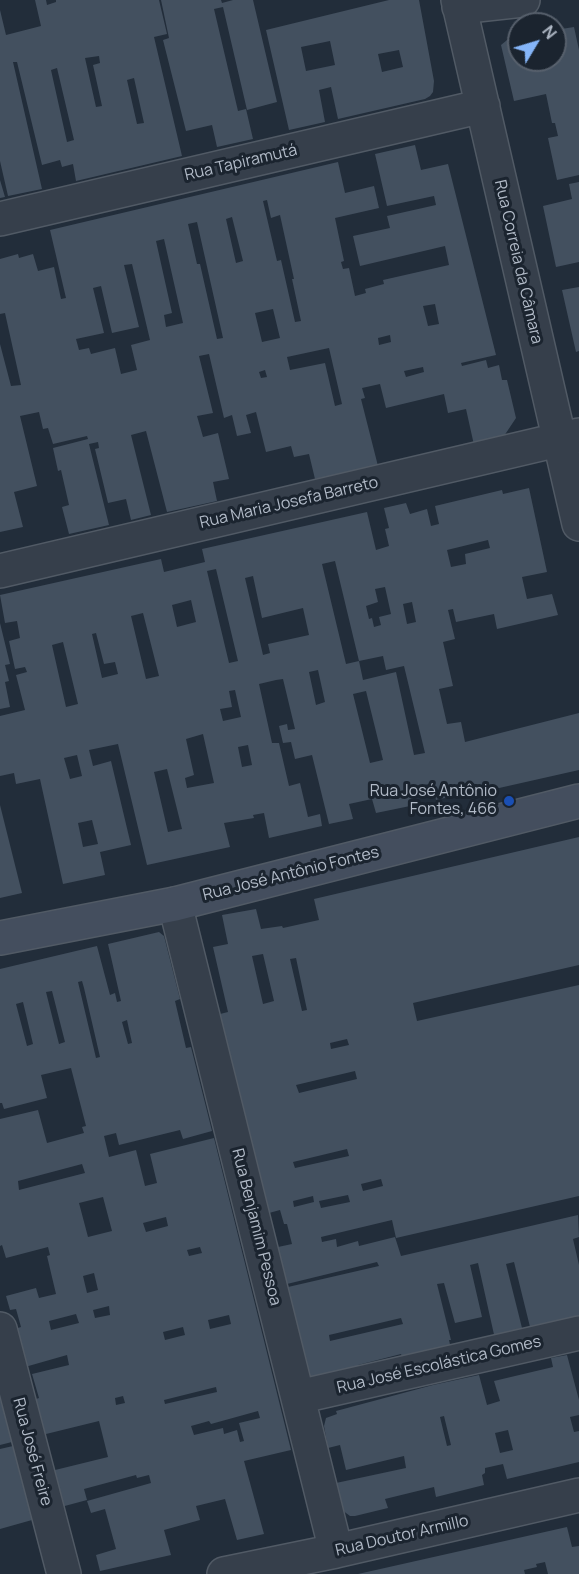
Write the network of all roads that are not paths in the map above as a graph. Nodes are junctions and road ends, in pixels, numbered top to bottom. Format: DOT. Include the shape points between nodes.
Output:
graph roads {
  1 [pos="523,0"];
  2 [pos="459,3"];
  3 [pos="483,106"];
  4 [pos="0,219"];
  5 [pos="569,437"];
  6 [pos="579,524"];
  7 [pos="0,571"];
  8 [pos="579,801"];
  9 [pos="175,904"];
  10 [pos="0,938"];
  11 [pos="0,1329"];
  12 [pos="579,1333"];
  13 [pos="298,1397"];
  14 [pos="579,1494"];
  15 [pos="336,1551"];
  16 [pos="64,1574"];
  17 [pos="224,1574"];
  1 -- 2 [label="street"];
  2 -- 3 [label="street, Rua Correia da Câmara"];
  3 -- 4 [label="street, Rua Tapiramutá"];
  3 -- 5 [label="street, Rua Correia da Câmara"];
  5 -- 6 [label="street, Rua Correia da Câmara"];
  5 -- 7 [label="street, Rua Maria Josefa Barreto"];
  8 -- 9 [label="street, Rua José Antônio Fontes"];
  9 -- 10 [label="street, Rua José Antônio Fontes"];
  9 -- 13 [label="street, Rua Benjamim Pessoa"];
  11 -- 16 [label="street, Rua José Freire"];
  12 -- 13 [label="street, Rua José Escolástica Gomes"];
  13 -- 15 [label="street, Rua Benjamim Pessoa"];
  14 -- 15 [label="street, Rua Doutor Armillo"];
  15 -- 17 [label="street, Rua Doutor Armillo"];
}
